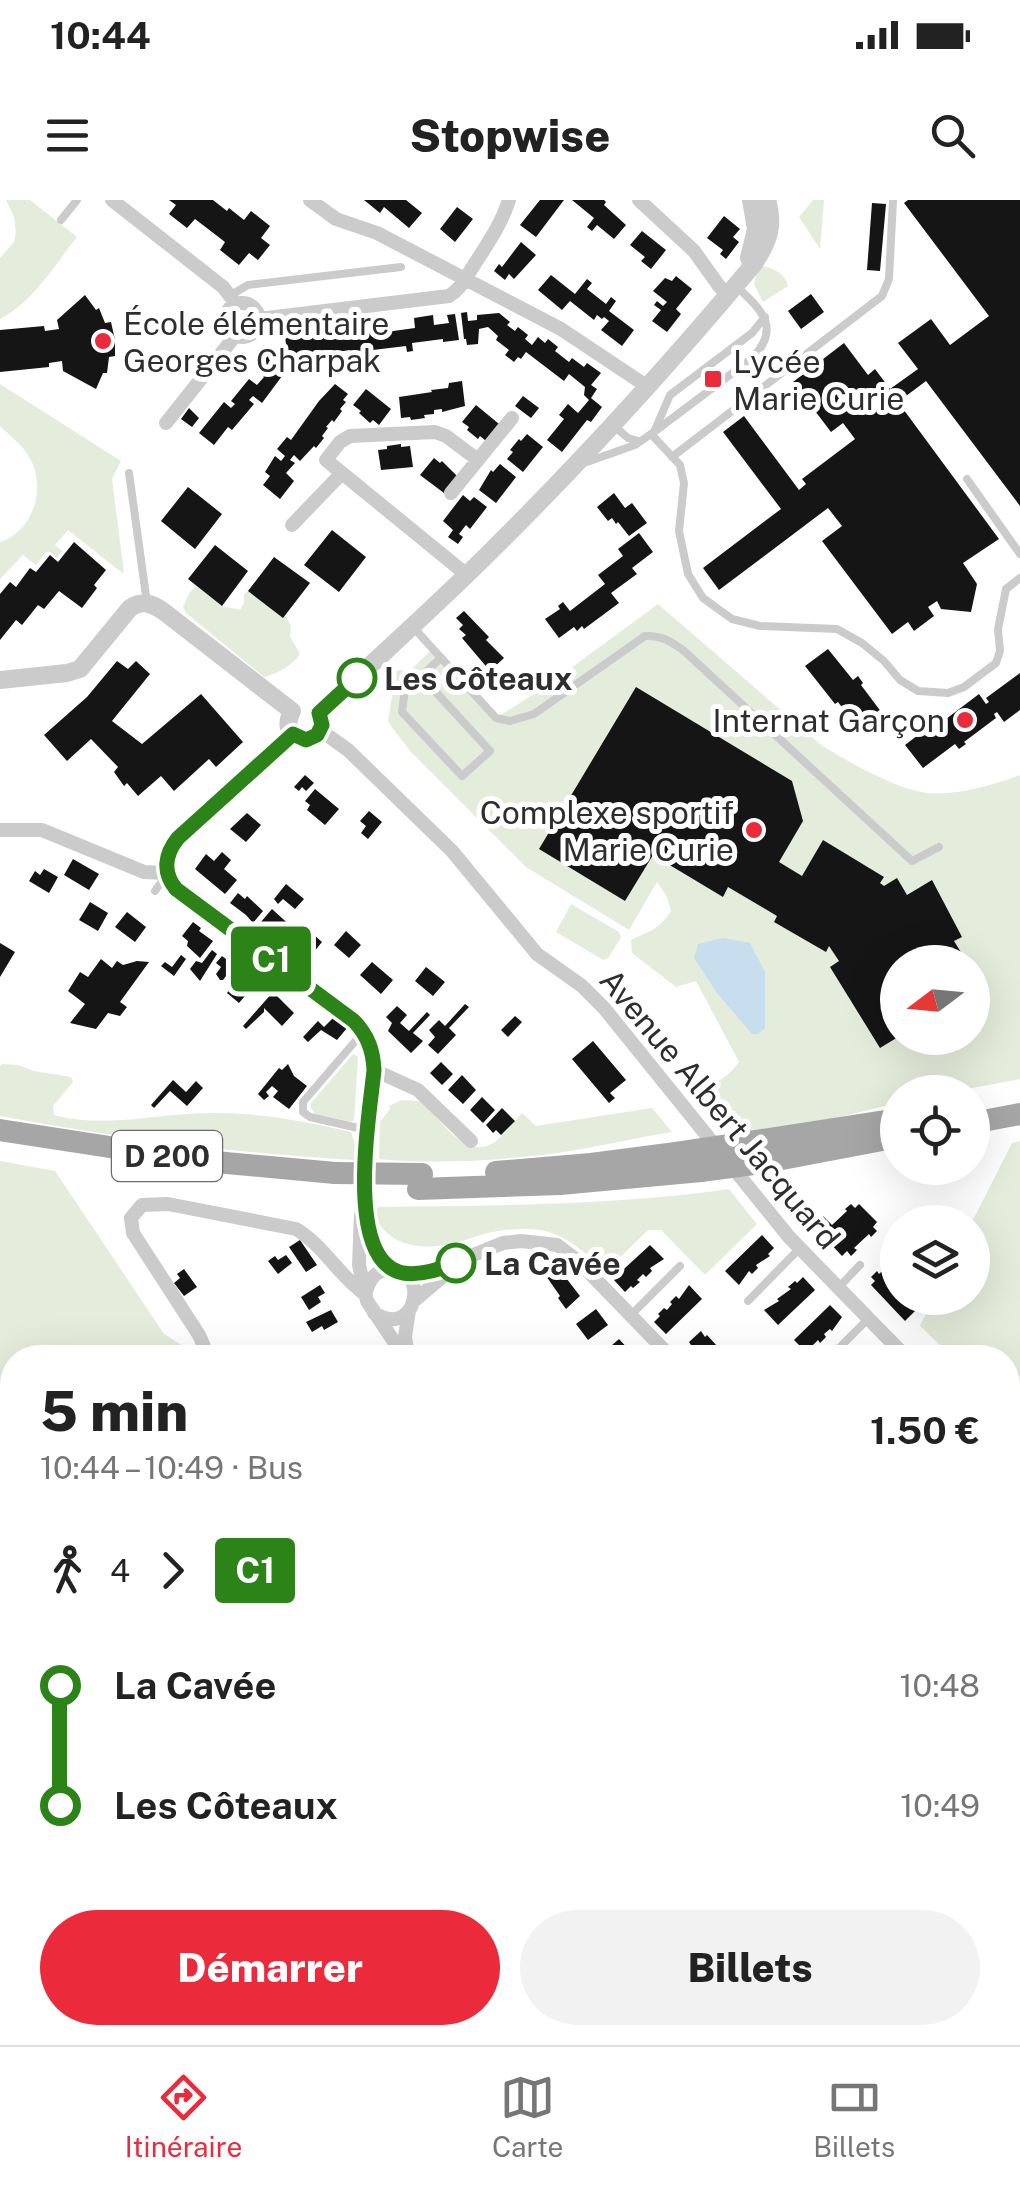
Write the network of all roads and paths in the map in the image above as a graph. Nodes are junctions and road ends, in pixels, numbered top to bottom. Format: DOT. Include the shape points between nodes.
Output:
graph roads {
  1 [pos="77,200"];
  2 [pos="112,200"];
  3 [pos="310,200"];
  4 [pos="509,200"];
  5 [pos="639,200"];
  6 [pos="751,200"];
  7 [pos="767,200"];
  8 [pos="893,200"];
  9 [pos="61,220"];
  10 [pos="400,267"];
  11 [pos="466,280"];
  12 [pos="731,289"];
  13 [pos="233,300"];
  14 [pos="765,318"];
  15 [pos="259,319"];
  16 [pos="235,336"];
  17 [pos="648,387"];
  18 [pos="512,418"];
  19 [pos="166,424"];
  20 [pos="613,425"];
  21 [pos="653,433"];
  22 [pos="642,440"];
  23 [pos="672,457"];
  24 [pos="478,460"];
  25 [pos="574,467"];
  26 [pos="129,473"];
  27 [pos="342,473"];
  28 [pos="967,479"];
  29 [pos="451,494"];
  30 [pos="292,524"];
  31 [pos="1020,554"];
  32 [pos="467,575"];
  33 [pos="1020,578"];
  34 [pos="146,603"];
  35 [pos="412,626"];
  36 [pos="441,658"];
  37 [pos="421,676"];
  38 [pos="0,680"];
  39 [pos="292,711"];
  40 [pos="320,721"];
  41 [pos="293,734"];
  42 [pos="0,830"];
  43 [pos="939,847"];
  44 [pos="168,873"];
  45 [pos="155,891"];
  46 [pos="364,1031"];
  47 [pos="374,1070"];
  48 [pos="1020,1099"];
  49 [pos="990,1104"];
  50 [pos="1020,1114"];
  51 [pos="990,1120"];
  52 [pos="880,1123"];
  53 [pos="0,1130"];
  54 [pos="368,1130"];
  55 [pos="471,1141"];
  56 [pos="880,1141"];
  57 [pos="0,1144"];
  58 [pos="334,1180"];
  59 [pos="420,1182"];
  60 [pos="364,1200"];
  61 [pos="799,1249"];
  62 [pos="461,1261"];
  63 [pos="860,1265"];
  64 [pos="680,1266"];
  65 [pos="398,1271"];
  66 [pos="838,1288"];
  67 [pos="366,1293"];
  68 [pos="748,1301"];
  69 [pos="412,1305"];
  70 [pos="374,1312"];
  71 [pos="630,1315"];
  72 [pos="868,1319"];
  73 [pos="203,1345"];
  74 [pos="397,1345"];
  75 [pos="405,1345"];
  76 [pos="659,1345"];
  77 [pos="842,1345"];
  78 [pos="895,1345"];
  1 -- 9 [label="lane"];
  2 -- 13 [label="street"];
  3 -- 11 [label="street" via="336,219"];
  4 -- 11 [label="street"];
  5 -- 12 [label="street" via="694,251 719,286"];
  6 -- 12 [label="street" via="754,244"];
  7 -- 12 [label="street" via="769,235"];
  8 -- 23 [label="lane" via="889,279 882,296"];
  10 -- 13 [label="lane" via="248,285"];
  11 -- 15 [label="street" via="442,299"];
  11 -- 17 [label="street" via="561,328"];
  12 -- 14 [label="lane"];
  12 -- 17 [label="street"];
  13 -- 15 [label="street" via="256,310"];
  13 -- 16 [label="street" via="225,320"];
  14 -- 21 [label="lane" via="670,396"];
  14 -- 21 [label="lane" via="766,338 756,354"];
  15 -- 16 [label="street" via="252,334"];
  16 -- 19 [label="street"];
  17 -- 20 [label="street"];
  18 -- 24 [label="street"];
  20 -- 22 [label="lane"];
  20 -- 25 [label="street"];
  21 -- 22 [label="lane"];
  21 -- 23 [label="lane"];
  22 -- 25 [label="lane"];
  23 -- 33 [label="lane" via="684,483 679,531 688,574 703,598 732,619 760,626 837,630 918,691 948,693 996,663 1006,590"];
  24 -- 27 [label="street" via="441,433 354,436 326,460"];
  24 -- 29 [label="street"];
  25 -- 32 [label="street"];
  26 -- 34 [label="lane"];
  27 -- 30 [label="street"];
  27 -- 32 [label="street"];
  28 -- 31 [label="lane"];
  32 -- 35 [label="street"];
  34 -- 38 [label="street" via="130,608 80,669"];
  34 -- 39 [label="street"];
  35 -- 36 [label="lane"];
  35 -- 40 [label="street"];
  36 -- 37 [label="lane"];
  36 -- 43 [label="lane" via="496,718 510,722 534,714 645,636 656,635 683,650 912,861"];
  37 -- 37 [label="lane" via="405,690 402,712 462,776 490,751"];
  39 -- 40 [label="street" via="312,707"];
  39 -- 41 [label="street"];
  40 -- 41 [label="street" via="314,737"];
  40 -- 61 [label="street, Avenue Albert Jacquard" via="452,851 537,954 604,1008"];
  41 -- 44 [label="street" via="178,838 167,856"];
  42 -- 44 [label="street" via="42,830 144,872"];
  44 -- 45 [label="lane"];
  44 -- 46 [label="street" via="176,889"];
  46 -- 47 [label="street"];
  46 -- 54 [label="lane" via="303,1102 303,1112"];
  47 -- 54 [label="street"];
  47 -- 55 [label="street" via="418,1090"];
  48 -- 49 [label="main road"];
  50 -- 51 [label="main road"];
  52 -- 59 [label="main road, D 200, bridge"];
  53 -- 58 [label="main road, D 200"];
  54 -- 60 [label="street"];
  56 -- 59 [label="main road, D 200, bridge" via="701,1172 575,1184"];
  57 -- 58 [label="main road, D 200" via="177,1172"];
  58 -- 59 [label="main road, D 200, bridge"];
  60 -- 65 [label="street" via="371,1241"];
  60 -- 67 [label="street" via="359,1250"];
  61 -- 66 [label="street, Avenue Albert Jacquard"];
  61 -- 68 [label="lane"];
  62 -- 65 [label="street" via="430,1271"];
  62 -- 69 [label="street"];
  62 -- 71 [label="street" via="503,1243 557,1245"];
  63 -- 66 [label="lane"];
  64 -- 71 [label="lane"];
  65 -- 67 [label="street" via="376,1274"];
  65 -- 69 [label="street" via="414,1288"];
  66 -- 72 [label="street, Avenue Albert Jacquard"];
  67 -- 70 [label="street"];
  67 -- 73 [label="street" via="296,1229 142,1205 131,1218 133,1233"];
  69 -- 70 [label="street" via="399,1318"];
  69 -- 75 [label="street"];
  70 -- 74 [label="street"];
  71 -- 76 [label="street"];
  72 -- 77 [label="lane"];
  72 -- 78 [label="street, Avenue Albert Jacquard"];
}
